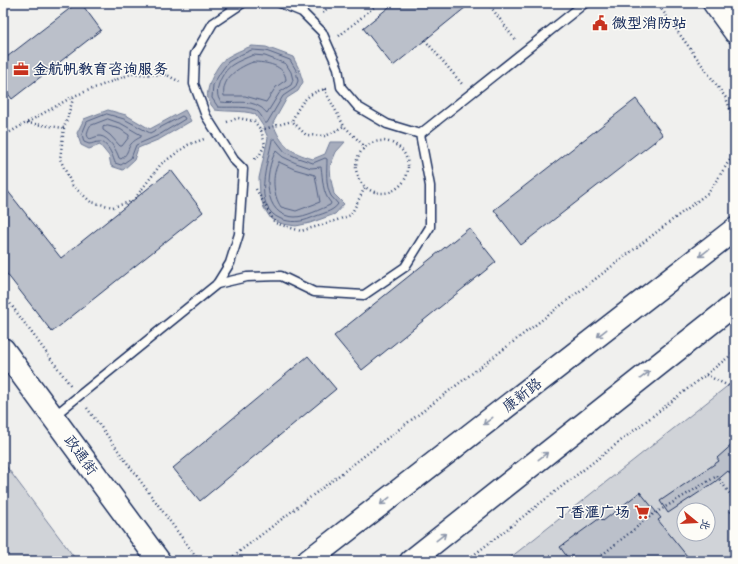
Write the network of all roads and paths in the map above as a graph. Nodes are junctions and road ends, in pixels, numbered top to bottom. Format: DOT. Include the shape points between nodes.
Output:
graph roads {
  1 [pos="243,3"];
  2 [pos="280,3"];
  3 [pos="379,3"];
  4 [pos="488,3"];
  5 [pos="585,3"];
  6 [pos="658,3"];
  7 [pos="714,3"];
  8 [pos="735,32"];
  9 [pos="425,40"];
  10 [pos="328,45"];
  11 [pos="524,51"];
  12 [pos="341,86"];
  13 [pos="324,89"];
  14 [pos="198,93"];
  15 [pos="470,94"];
  16 [pos="74,96"];
  17 [pos="26,122"];
  18 [pos="292,122"];
  19 [pos="735,123"];
  20 [pos="344,126"];
  21 [pos="64,128"];
  22 [pos="262,130"];
  23 [pos="216,131"];
  24 [pos="420,134"];
  25 [pos="3,136"];
  26 [pos="365,146"];
  27 [pos="735,152"];
  28 [pos="243,169"];
  29 [pos="365,187"];
  30 [pos="735,229"];
  31 [pos="217,284"];
  32 [pos="3,294"];
  33 [pos="735,304"];
  34 [pos="3,349"];
  35 [pos="735,352"];
  36 [pos="706,374"];
  37 [pos="735,389"];
  38 [pos="73,390"];
  39 [pos="82,402"];
  40 [pos="53,417"];
  41 [pos="735,502"];
  42 [pos="735,509"];
  43 [pos="730,512"];
  44 [pos="159,561"];
  45 [pos="198,561"];
  46 [pos="227,561"];
  47 [pos="308,561"];
  48 [pos="411,561"];
  49 [pos="466,561"];
  50 [pos="607,561"];
  1 -- 14 [label="lane" via="213,23 195,54 194,84"];
  2 -- 10 [label="lane" via="302,12 322,32"];
  3 -- 10 [label="path"];
  4 -- 11 [label="path"];
  5 -- 11 [label="lane"];
  6 -- 19 [label="path" via="726,98"];
  7 -- 8 [label="main road"];
  9 -- 15 [label="path"];
  10 -- 12 [label="lane" via="338,68"];
  11 -- 15 [label="lane"];
  12 -- 13 [label="path"];
  12 -- 24 [label="lane" via="358,107 387,124"];
  13 -- 18 [label="path" via="308,96 298,108"];
  13 -- 20 [label="path"];
  14 -- 16 [label="path" via="167,75 131,74"];
  14 -- 23 [label="lane" via="206,116"];
  15 -- 24 [label="lane"];
  16 -- 17 [label="path"];
  16 -- 21 [label="path"];
  17 -- 21 [label="path"];
  17 -- 25 [label="path"];
  18 -- 20 [label="path" via="306,135 326,136"];
  18 -- 22 [label="path"];
  20 -- 26 [label="path"];
  21 -- 23 [label="path" via="60,159 72,185 91,202 113,207 133,201 161,164 188,145"];
  22 -- 23 [label="path" via="254,121 238,118"];
  22 -- 28 [label="path" via="265,145 259,156"];
  23 -- 28 [label="lane" via="234,160"];
  24 -- 31 [label="lane" via="430,186 430,227 406,267 364,295 314,292 282,276 247,277"];
  26 -- 29 [label="path" via="356,162 356,171"];
  26 -- 29 [label="path" via="382,140 391,142 399,146 408,160 406,177 396,189 376,192"];
  27 -- 46 [label="path" via="709,192"];
  28 -- 29 [label="path" via="275,223 301,230 351,215"];
  28 -- 31 [label="lane" via="239,234 230,263"];
  30 -- 47 [label="main road, 康新路, one-way"];
  31 -- 40 [label="lane"];
  32 -- 38 [label="path"];
  48 -- 33 [label="main road, one-way"];
  34 -- 40 [label="main road, 政通街"];
  35 -- 36 [label="path"];
  36 -- 37 [label="path"];
  36 -- 49 [label="path"];
  39 -- 45 [label="path"];
  40 -- 44 [label="main road, 政通街"];
  41 -- 50 [label="path" via="717,476 646,520 602,554"];
  42 -- 43 [label="path"];
}
